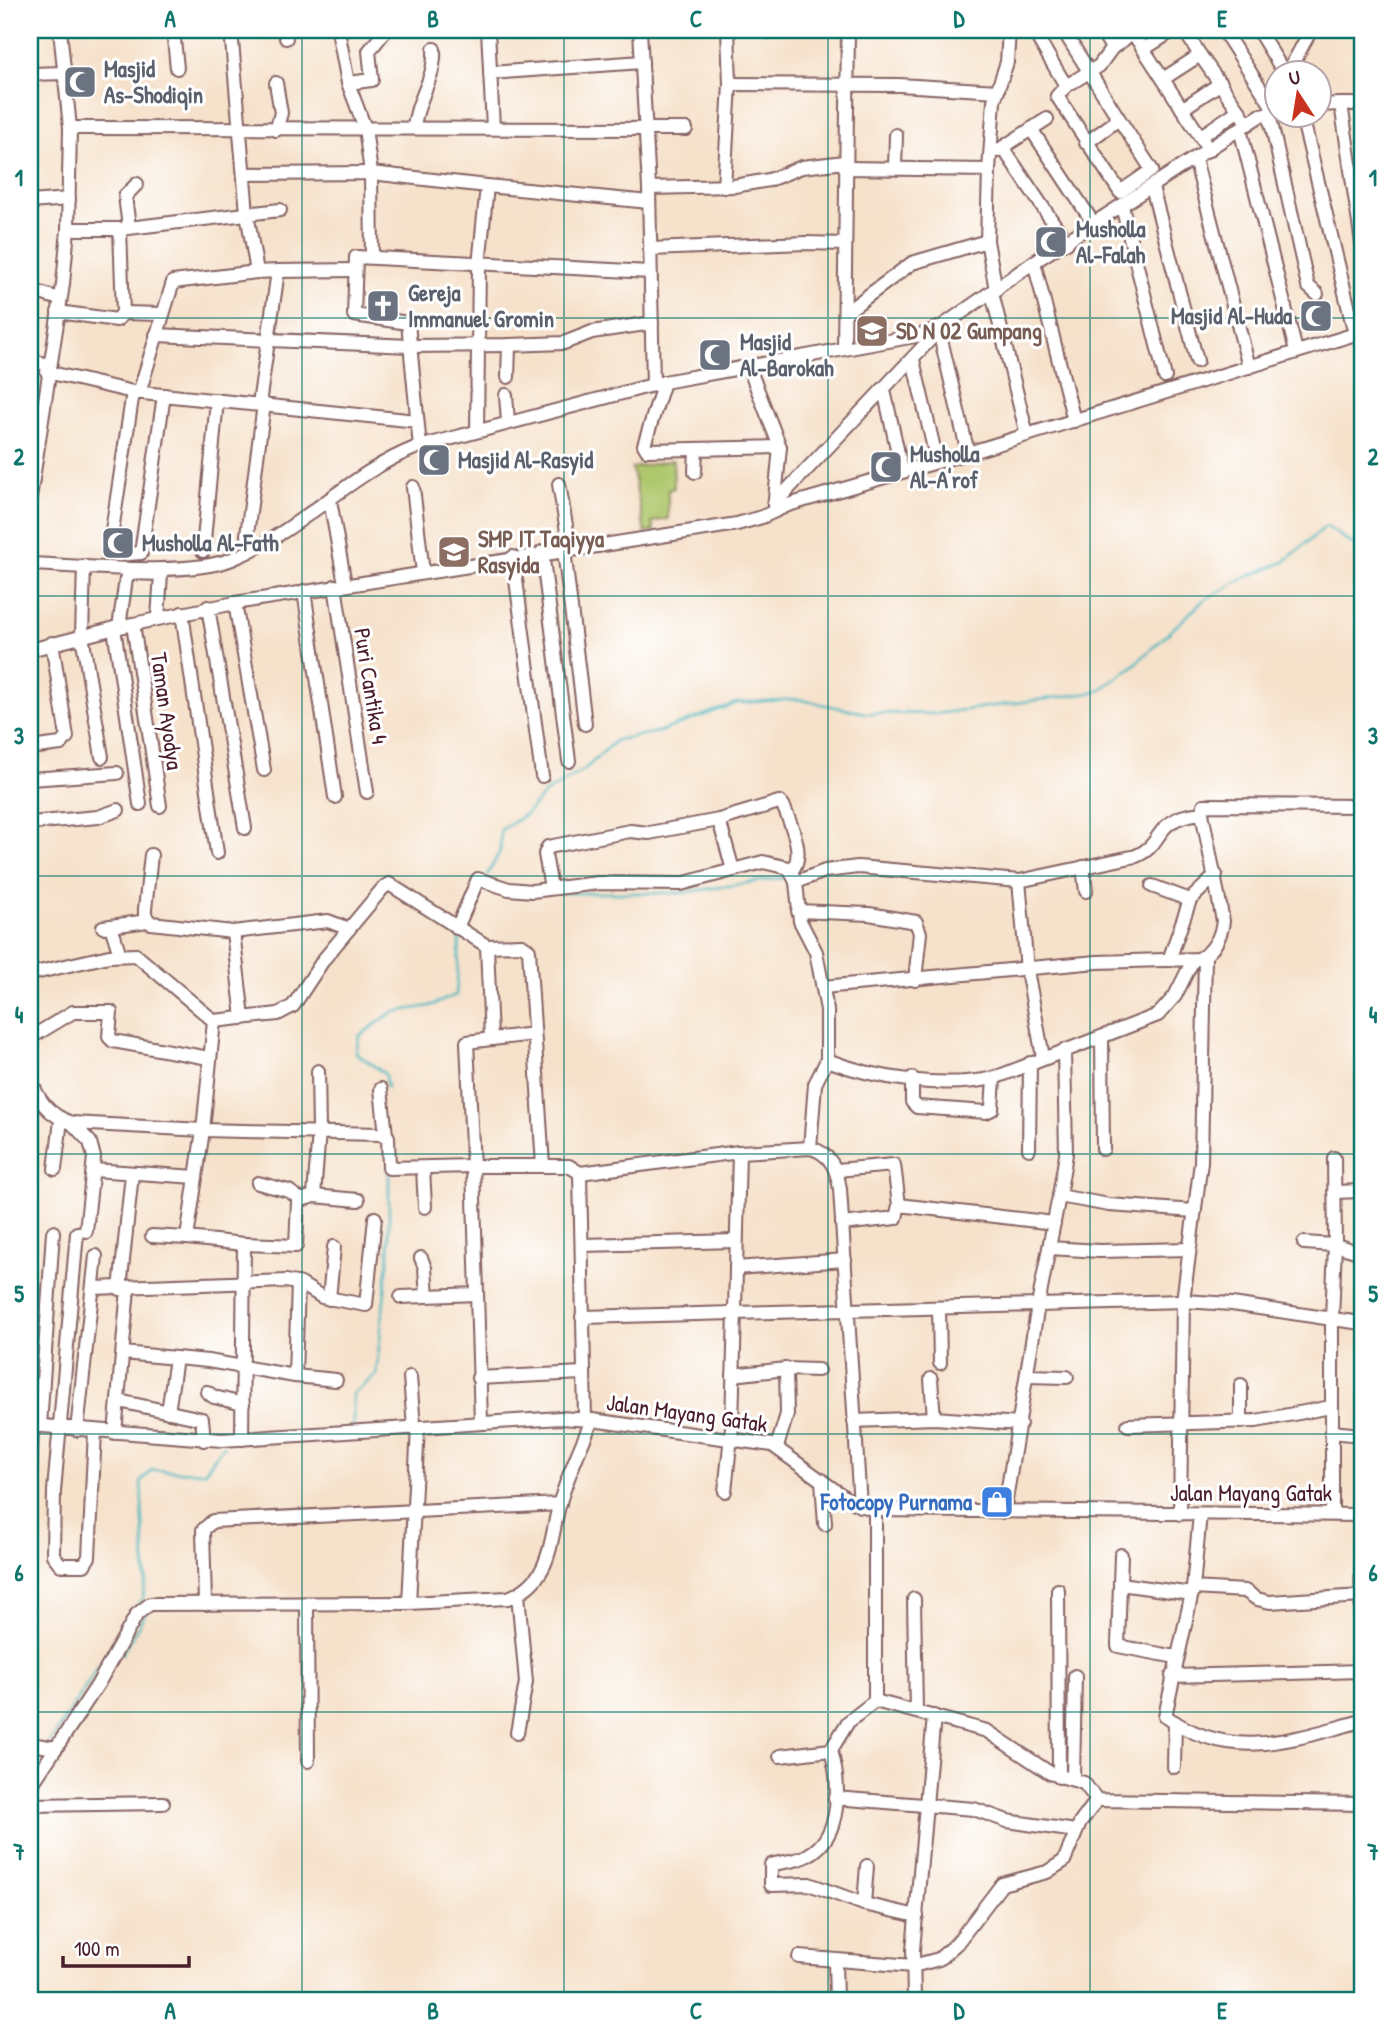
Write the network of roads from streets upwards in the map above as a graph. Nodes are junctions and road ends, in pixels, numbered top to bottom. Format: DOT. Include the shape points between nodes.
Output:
graph roads {
  1 [pos="60,30"];
  2 [pos="173,30"];
  3 [pos="231,30"];
  4 [pos="338,30"];
  5 [pos="386,30"];
  6 [pos="488,30"];
  7 [pos="640,30"];
  8 [pos="728,30"];
  9 [pos="848,30"];
  10 [pos="1009,30"];
  11 [pos="1033,30"];
  12 [pos="1063,30"];
  13 [pos="1101,30"];
  14 [pos="1174,30"];
  15 [pos="1184,30"];
  16 [pos="1223,30"];
  17 [pos="1258,30"];
  18 [pos="1311,30"];
  19 [pos="1135,31"];
  20 [pos="1111,48"];
  21 [pos="434,49"];
  22 [pos="1144,49"];
  23 [pos="1200,55"];
  24 [pos="1277,60"];
  25 [pos="1294,60"];
  26 [pos="642,62"];
  27 [pos="177,68"];
  28 [pos="1089,72"];
  29 [pos="65,73"];
  30 [pos="490,73"];
  31 [pos="30,74"];
  32 [pos="1163,79"];
  33 [pos="276,83"];
  34 [pos="348,83"];
  35 [pos="1221,83"];
  36 [pos="730,84"];
  37 [pos="846,85"];
  38 [pos="1066,86"];
  39 [pos="998,91"];
  40 [pos="1262,93"];
  41 [pos="1332,104"];
  42 [pos="1341,104"];
  43 [pos="1362,104"];
  44 [pos="1182,109"];
  45 [pos="1240,110"];
  46 [pos="1262,114"];
  47 [pos="1047,119"];
  48 [pos="1119,119"];
  49 [pos="1244,127"];
  50 [pos="70,128"];
  51 [pos="365,128"];
  52 [pos="414,128"];
  53 [pos="493,128"];
  54 [pos="686,129"];
  55 [pos="1031,129"];
  56 [pos="242,130"];
  57 [pos="276,130"];
  58 [pos="646,130"];
  59 [pos="1276,130"];
  60 [pos="1306,130"];
  61 [pos="896,135"];
  62 [pos="1201,136"];
  63 [pos="1086,143"];
  64 [pos="1003,148"];
  65 [pos="1209,150"];
  66 [pos="991,155"];
  67 [pos="1195,159"];
  68 [pos="845,165"];
  69 [pos="895,167"];
  70 [pos="989,170"];
  71 [pos="371,173"];
  72 [pos="245,174"];
  73 [pos="137,184"];
  74 [pos="487,186"];
  75 [pos="1145,186"];
  76 [pos="724,187"];
  77 [pos="649,188"];
  78 [pos="69,199"];
  79 [pos="30,202"];
  80 [pos="649,202"];
  81 [pos="1122,206"];
  82 [pos="280,210"];
  83 [pos="247,213"];
  84 [pos="1094,223"];
  85 [pos="124,228"];
  86 [pos="68,229"];
  87 [pos="987,242"];
  88 [pos="1068,243"];
  89 [pos="1362,243"];
  90 [pos="845,244"];
  91 [pos="650,249"];
  92 [pos="372,257"];
  93 [pos="1034,262"];
  94 [pos="479,265"];
  95 [pos="355,270"];
  96 [pos="278,271"];
  97 [pos="257,272"];
  98 [pos="650,272"];
  99 [pos="30,290"];
  100 [pos="994,292"];
  101 [pos="1317,294"];
  102 [pos="60,299"];
  103 [pos="58,313"];
  104 [pos="123,313"];
  105 [pos="845,313"];
  106 [pos="162,314"];
  107 [pos="652,323"];
  108 [pos="940,329"];
  109 [pos="1359,333"];
  110 [pos="156,335"];
  111 [pos="269,338"];
  112 [pos="478,345"];
  113 [pos="509,345"];
  114 [pos="411,346"];
  115 [pos="844,349"];
  116 [pos="1296,351"];
  117 [pos="30,360"];
  118 [pos="913,360"];
  119 [pos="1197,361"];
  120 [pos="1250,367"];
  121 [pos="749,368"];
  122 [pos="48,369"];
  123 [pos="508,377"];
  124 [pos="1165,377"];
  125 [pos="658,384"];
  126 [pos="884,390"];
  127 [pos="136,392"];
  128 [pos="164,395"];
  129 [pos="506,395"];
  130 [pos="217,400"];
  131 [pos="262,404"];
  132 [pos="416,421"];
  133 [pos="1074,421"];
  134 [pos="508,422"];
  135 [pos="478,427"];
  136 [pos="1027,435"];
  137 [pos="419,444"];
  138 [pos="780,447"];
  139 [pos="696,450"];
  140 [pos="968,453"];
  141 [pos="937,461"];
  142 [pos="902,471"];
  143 [pos="695,472"];
  144 [pos="559,484"];
  145 [pos="413,487"];
  146 [pos="30,498"];
  147 [pos="330,500"];
  148 [pos="774,508"];
  149 [pos="247,535"];
  150 [pos="567,549"];
  151 [pos="203,551"];
  152 [pos="542,552"];
  153 [pos="513,557"];
  154 [pos="30,564"];
  155 [pos="83,566"];
  156 [pos="423,573"];
  157 [pos="340,585"];
  158 [pos="304,591"];
  159 [pos="235,603"];
  160 [pos="208,607"];
  161 [pos="182,613"];
  162 [pos="158,618"];
  163 [pos="133,624"];
  164 [pos="116,627"];
  165 [pos="82,635"];
  166 [pos="52,643"];
  167 [pos="30,650"];
  168 [pos="585,724"];
  169 [pos="30,748"];
  170 [pos="102,757"];
  171 [pos="569,761"];
  172 [pos="264,770"];
  173 [pos="117,773"];
  174 [pos="542,776"];
  175 [pos="30,779"];
  176 [pos="367,792"];
  177 [pos="335,797"];
  178 [pos="140,804"];
  179 [pos="160,806"];
  180 [pos="1362,806"];
  181 [pos="118,810"];
  182 [pos="1202,811"];
  183 [pos="719,820"];
  184 [pos="30,823"];
  185 [pos="245,828"];
  186 [pos="217,853"];
  187 [pos="152,855"];
  188 [pos="1083,867"];
  189 [pos="733,870"];
  190 [pos="1216,875"];
  191 [pos="794,876"];
  192 [pos="1019,881"];
  193 [pos="1152,886"];
  194 [pos="551,888"];
  195 [pos="1086,891"];
  196 [pos="1190,900"];
  197 [pos="798,911"];
  198 [pos="148,921"];
  199 [pos="457,928"];
  200 [pos="349,929"];
  201 [pos="233,932"];
  202 [pos="487,946"];
  203 [pos="120,955"];
  204 [pos="1199,958"];
  205 [pos="1169,960"];
  206 [pos="1027,970"];
  207 [pos="30,974"];
  208 [pos="915,980"];
  209 [pos="823,987"];
  210 [pos="243,1018"];
  211 [pos="215,1021"];
  212 [pos="534,1034"];
  213 [pos="30,1038"];
  214 [pos="491,1038"];
  215 [pos="1102,1038"];
  216 [pos="1063,1050"];
  217 [pos="210,1051"];
  218 [pos="1043,1057"];
  219 [pos="827,1060"];
  220 [pos="1030,1063"];
  221 [pos="318,1072"];
  222 [pos="30,1076"];
  223 [pos="912,1078"];
  224 [pos="994,1078"];
  225 [pos="381,1089"];
  226 [pos="34,1091"];
  227 [pos="66,1121"];
  228 [pos="30,1123"];
  229 [pos="202,1130"];
  230 [pos="319,1131"];
  231 [pos="386,1135"];
  232 [pos="810,1148"];
  233 [pos="1029,1149"];
  234 [pos="1103,1149"];
  235 [pos="739,1152"];
  236 [pos="1334,1158"];
  237 [pos="473,1166"];
  238 [pos="542,1166"];
  239 [pos="423,1168"];
  240 [pos="55,1169"];
  241 [pos="93,1170"];
  242 [pos="836,1170"];
  243 [pos="580,1173"];
  244 [pos="132,1174"];
  245 [pos="196,1177"];
  246 [pos="258,1183"];
  247 [pos="1362,1191"];
  248 [pos="1334,1192"];
  249 [pos="314,1196"];
  250 [pos="1059,1196"];
  251 [pos="300,1199"];
  252 [pos="358,1200"];
  253 [pos="899,1205"];
  254 [pos="425,1207"];
  255 [pos="1195,1210"];
  256 [pos="375,1218"];
  257 [pos="1054,1223"];
  258 [pos="842,1224"];
  259 [pos="53,1232"];
  260 [pos="152,1236"];
  261 [pos="187,1238"];
  262 [pos="736,1241"];
  263 [pos="1304,1243"];
  264 [pos="244,1244"];
  265 [pos="583,1245"];
  266 [pos="1335,1245"];
  267 [pos="334,1247"];
  268 [pos="1049,1248"];
  269 [pos="1189,1249"];
  270 [pos="1362,1252"];
  271 [pos="96,1256"];
  272 [pos="421,1258"];
  273 [pos="845,1260"];
  274 [pos="736,1268"];
  275 [pos="243,1283"];
  276 [pos="298,1283"];
  277 [pos="93,1288"];
  278 [pos="124,1289"];
  279 [pos="477,1294"];
  280 [pos="427,1296"];
  281 [pos="401,1297"];
  282 [pos="329,1299"];
  283 [pos="1183,1301"];
  284 [pos="1038,1305"];
  285 [pos="939,1308"];
  286 [pos="848,1310"];
  287 [pos="734,1314"];
  288 [pos="582,1317"];
  289 [pos="1332,1319"];
  290 [pos="1362,1324"];
  291 [pos="123,1353"];
  292 [pos="176,1358"];
  293 [pos="940,1363"];
  294 [pos="243,1369"];
  295 [pos="786,1369"];
  296 [pos="818,1370"];
  297 [pos="583,1373"];
  298 [pos="733,1375"];
  299 [pos="295,1376"];
  300 [pos="1027,1376"];
  301 [pos="410,1377"];
  302 [pos="1067,1377"];
  303 [pos="478,1378"];
  304 [pos="931,1379"];
  305 [pos="336,1380"];
  306 [pos="1241,1385"];
  307 [pos="207,1392"];
  308 [pos="119,1401"];
  309 [pos="243,1404"];
  310 [pos="1331,1407"];
  311 [pos="168,1412"];
  312 [pos="934,1418"];
  313 [pos="589,1420"];
  314 [pos="854,1421"];
  315 [pos="481,1422"];
  316 [pos="1241,1422"];
  317 [pos="1020,1424"];
  318 [pos="1128,1424"];
  319 [pos="1181,1424"];
  320 [pos="34,1425"];
  321 [pos="416,1427"];
  322 [pos="61,1428"];
  323 [pos="77,1430"];
  324 [pos="95,1431"];
  325 [pos="1331,1432"];
  326 [pos="115,1433"];
  327 [pos="1362,1435"];
  328 [pos="730,1438"];
  329 [pos="204,1440"];
  330 [pos="242,1440"];
  331 [pos="777,1447"];
  332 [pos="822,1480"];
  333 [pos="30,1485"];
  334 [pos="725,1491"];
  335 [pos="560,1504"];
  336 [pos="860,1506"];
  337 [pos="413,1510"];
  338 [pos="875,1510"];
  339 [pos="1004,1512"];
  340 [pos="1180,1514"];
  341 [pos="1200,1514"];
  342 [pos="1332,1514"];
  343 [pos="1362,1515"];
  344 [pos="824,1524"];
  345 [pos="1121,1555"];
  346 [pos="1120,1584"];
  347 [pos="1058,1590"];
  348 [pos="1192,1591"];
  349 [pos="518,1594"];
  350 [pos="1362,1596"];
  351 [pos="914,1599"];
  352 [pos="409,1603"];
  353 [pos="205,1604"];
  354 [pos="307,1604"];
  355 [pos="1362,1642"];
  356 [pos="1177,1657"];
  357 [pos="1362,1671"];
  358 [pos="1075,1676"];
  359 [pos="1172,1676"];
  360 [pos="875,1701"];
  361 [pos="916,1710"];
  362 [pos="934,1716"];
  363 [pos="1362,1721"];
  364 [pos="1175,1723"];
  365 [pos="517,1733"];
  366 [pos="1056,1739"];
  367 [pos="1074,1740"];
  368 [pos="30,1744"];
  369 [pos="51,1747"];
  370 [pos="833,1755"];
  371 [pos="780,1756"];
  372 [pos="308,1761"];
  373 [pos="1174,1767"];
  374 [pos="1059,1777"];
  375 [pos="1073,1779"];
  376 [pos="30,1787"];
  377 [pos="835,1798"];
  378 [pos="1097,1800"];
  379 [pos="163,1803"];
  380 [pos="1362,1804"];
  381 [pos="30,1805"];
  382 [pos="927,1807"];
  383 [pos="1076,1831"];
  384 [pos="867,1866"];
  385 [pos="863,1904"];
  386 [pos="917,1916"];
  387 [pos="799,1957"];
  388 [pos="835,1961"];
  389 [pos="913,1966"];
  390 [pos="836,2000"];
  391 [pos="914,2000"];
  1 -- 29 [label="street"];
  2 -- 27 [label="street"];
  3 -- 56 [label="street"];
  4 -- 34 [label="street"];
  5 -- 34 [label="street" via="368,55 372,80"];
  6 -- 30 [label="street"];
  7 -- 26 [label="street"];
  8 -- 36 [label="street"];
  9 -- 37 [label="street"];
  10 -- 39 [label="street" via="1007,62"];
  11 -- 38 [label="street"];
  12 -- 28 [label="street"];
  13 -- 20 [label="street"];
  14 -- 22 [label="street"];
  15 -- 23 [label="street"];
  16 -- 40 [label="street"];
  17 -- 24 [label="street"];
  18 -- 25 [label="street"];
  19 -- 20 [label="street"];
  19 -- 22 [label="street"];
  20 -- 28 [label="street"];
  21 -- 52 [label="street" via="432,73 416,106"];
  22 -- 32 [label="street"];
  23 -- 32 [label="street"];
  23 -- 35 [label="street"];
  26 -- 30 [label="street"];
  26 -- 58 [label="street"];
  28 -- 38 [label="street"];
  28 -- 48 [label="street"];
  29 -- 31 [label="street"];
  29 -- 50 [label="street"];
  30 -- 53 [label="street"];
  32 -- 44 [label="street"];
  33 -- 57 [label="street" via="281,113"];
  34 -- 51 [label="street"];
  35 -- 44 [label="street"];
  35 -- 45 [label="street"];
  36 -- 37 [label="street"];
  36 -- 76 [label="street"];
  37 -- 39 [label="street"];
  37 -- 68 [label="street"];
  38 -- 63 [label="street" via="1058,100"];
  39 -- 66 [label="street"];
  41 -- 42 [label="street"];
  42 -- 43 [label="street"];
  42 -- 89 [label="street"];
  44 -- 62 [label="street"];
  45 -- 49 [label="street"];
  45 -- 62 [label="street"];
  46 -- 49 [label="street"];
  47 -- 55 [label="street"];
  48 -- 63 [label="street"];
  48 -- 75 [label="street" via="1152,168"];
  49 -- 65 [label="street"];
  49 -- 116 [label="street"];
  50 -- 56 [label="street"];
  50 -- 78 [label="street"];
  51 -- 52 [label="street"];
  51 -- 57 [label="street"];
  51 -- 71 [label="street"];
  52 -- 53 [label="street"];
  53 -- 58 [label="street"];
  54 -- 58 [label="street"];
  55 -- 64 [label="street"];
  55 -- 84 [label="street"];
  56 -- 57 [label="street"];
  56 -- 72 [label="street"];
  58 -- 77 [label="street"];
  59 -- 101 [label="street" via="1308,286"];
  60 -- 109 [label="street"];
  61 -- 69 [label="street"];
  62 -- 65 [label="street"];
  63 -- 75 [label="street" via="1117,191"];
  64 -- 66 [label="street"];
  64 -- 88 [label="street"];
  65 -- 67 [label="street"];
  66 -- 70 [label="street"];
  67 -- 75 [label="street"];
  67 -- 120 [label="street"];
  68 -- 69 [label="street"];
  68 -- 76 [label="street" via="803,167 769,180"];
  68 -- 90 [label="street"];
  69 -- 70 [label="street"];
  70 -- 87 [label="street"];
  71 -- 72 [label="street"];
  71 -- 74 [label="street"];
  71 -- 92 [label="street"];
  72 -- 83 [label="street"];
  73 -- 85 [label="street" via="125,196"];
  74 -- 80 [label="street"];
  74 -- 94 [label="street"];
  75 -- 81 [label="street"];
  75 -- 119 [label="street"];
  76 -- 77 [label="street"];
  77 -- 80 [label="street"];
  78 -- 79 [label="street"];
  78 -- 86 [label="street"];
  80 -- 91 [label="street"];
  81 -- 84 [label="street"];
  81 -- 124 [label="street"];
  82 -- 83 [label="street"];
  83 -- 85 [label="street"];
  83 -- 97 [label="street"];
  84 -- 88 [label="street"];
  85 -- 86 [label="street"];
  85 -- 104 [label="street"];
  86 -- 102 [label="street"];
  87 -- 100 [label="street"];
  87 -- 105 [label="street" via="912,264"];
  88 -- 93 [label="street"];
  90 -- 91 [label="street"];
  90 -- 105 [label="street"];
  91 -- 98 [label="street"];
  92 -- 94 [label="street"];
  92 -- 95 [label="street" via="356,257"];
  93 -- 100 [label="street"];
  93 -- 133 [label="street"];
  94 -- 98 [label="street"];
  94 -- 112 [label="street"];
  95 -- 96 [label="street"];
  95 -- 114 [label="street" via="354,315 406,321"];
  96 -- 97 [label="street"];
  96 -- 111 [label="street"];
  97 -- 106 [label="street" via="176,281 169,286"];
  98 -- 107 [label="street"];
  99 -- 102 [label="street"];
  100 -- 108 [label="street"];
  100 -- 136 [label="street"];
  102 -- 103 [label="street"];
  103 -- 104 [label="street" via="117,320"];
  103 -- 122 [label="street"];
  104 -- 106 [label="street"];
  105 -- 115 [label="street"];
  106 -- 110 [label="street"];
  107 -- 113 [label="street" via="592,332 564,343"];
  107 -- 125 [label="street"];
  108 -- 115 [label="street"];
  108 -- 118 [label="street"];
  108 -- 140 [label="street"];
  109 -- 116 [label="street"];
  110 -- 111 [label="street"];
  110 -- 127 [label="street"];
  111 -- 114 [label="street"];
  111 -- 131 [label="street"];
  112 -- 113 [label="street"];
  112 -- 114 [label="street"];
  112 -- 135 [label="street"];
  113 -- 123 [label="street"];
  114 -- 132 [label="street"];
  115 -- 121 [label="street"];
  116 -- 120 [label="street"];
  117 -- 122 [label="street"];
  118 -- 126 [label="street"];
  118 -- 141 [label="street"];
  120 -- 133 [label="street"];
  121 -- 125 [label="street"];
  121 -- 138 [label="street"];
  122 -- 127 [label="street"];
  122 -- 146 [label="street"];
  125 -- 134 [label="street"];
  125 -- 139 [label="street" via="645,448"];
  126 -- 142 [label="street"];
  126 -- 148 [label="street"];
  127 -- 128 [label="street"];
  127 -- 128 [label="street" via="110,544 117,555 141,553"];
  128 -- 130 [label="street"];
  129 -- 134 [label="street"];
  130 -- 131 [label="street"];
  130 -- 151 [label="street"];
  131 -- 132 [label="street"];
  131 -- 149 [label="street"];
  132 -- 137 [label="street"];
  133 -- 136 [label="street"];
  134 -- 135 [label="street"];
  135 -- 137 [label="street"];
  136 -- 140 [label="street"];
  137 -- 147 [label="street"];
  138 -- 139 [label="street"];
  138 -- 148 [label="street"];
  139 -- 143 [label="street"];
  140 -- 141 [label="street"];
  141 -- 142 [label="street"];
  142 -- 148 [label="street"];
  144 -- 150 [label="street"];
  145 -- 156 [label="street"];
  147 -- 155 [label="street" via="222,563"];
  147 -- 157 [label="street, Puri Cantika 4"];
  148 -- 150 [label="street" via="718,528"];
  150 -- 152 [label="street"];
  150 -- 168 [label="street"];
  152 -- 153 [label="street"];
  152 -- 171 [label="street"];
  153 -- 156 [label="street"];
  153 -- 174 [label="street"];
  154 -- 155 [label="street"];
  155 -- 165 [label="street"];
  156 -- 157 [label="street"];
  157 -- 158 [label="street"];
  157 -- 176 [label="street, Puri Cantika 4"];
  158 -- 159 [label="street"];
  158 -- 177 [label="street"];
  159 -- 160 [label="street"];
  159 -- 172 [label="street"];
  160 -- 161 [label="street"];
  160 -- 185 [label="street"];
  161 -- 162 [label="street"];
  161 -- 186 [label="street"];
  162 -- 163 [label="street"];
  162 -- 164 [label="street" via="162,574 131,573"];
  163 -- 164 [label="street"];
  163 -- 179 [label="street, Taman Ayodya"];
  164 -- 165 [label="street"];
  164 -- 178 [label="street"];
  165 -- 166 [label="street"];
  165 -- 170 [label="street"];
  166 -- 167 [label="street"];
  166 -- 169 [label="street" via="67,737 61,744"];
  173 -- 175 [label="street"];
  180 -- 182 [label="street" via="1221,803 1206,804"];
  181 -- 184 [label="street" via="98,817"];
  182 -- 188 [label="street" via="1169,822 1142,853"];
  182 -- 190 [label="street"];
  183 -- 189 [label="street"];
  183 -- 191 [label="street" via="781,803 797,852"];
  183 -- 194 [label="street" via="548,847 544,849"];
  187 -- 198 [label="street" via="145,909"];
  188 -- 192 [label="street"];
  188 -- 195 [label="street"];
  189 -- 191 [label="street" via="769,862"];
  189 -- 194 [label="street" via="681,884 622,882"];
  190 -- 196 [label="street"];
  190 -- 204 [label="street" via="1222,928"];
  191 -- 192 [label="street" via="858,867"];
  191 -- 197 [label="street"];
  192 -- 206 [label="street"];
  193 -- 196 [label="street"];
  194 -- 199 [label="street" via="525,892 476,881"];
  196 -- 205 [label="street"];
  197 -- 208 [label="street" via="869,914 916,922 920,933"];
  197 -- 209 [label="street" via="816,952"];
  198 -- 201 [label="street" via="164,927"];
  198 -- 203 [label="street" via="107,927"];
  199 -- 200 [label="street" via="389,884"];
  199 -- 202 [label="street"];
  200 -- 201 [label="street" via="325,921"];
  200 -- 210 [label="street" via="293,1006 278,1014"];
  201 -- 210 [label="street"];
  202 -- 212 [label="street" via="522,945 529,950"];
  202 -- 214 [label="street"];
  203 -- 207 [label="street"];
  203 -- 211 [label="street" via="144,959"];
  204 -- 205 [label="street"];
  204 -- 215 [label="street" via="1166,1008"];
  204 -- 255 [label="street" via="1200,1166"];
  205 -- 206 [label="street"];
  206 -- 208 [label="street"];
  206 -- 218 [label="street"];
  208 -- 209 [label="street"];
  209 -- 219 [label="street"];
  210 -- 211 [label="street"];
  211 -- 217 [label="street"];
  212 -- 214 [label="street"];
  212 -- 238 [label="street"];
  213 -- 217 [label="street" via="73,1012 111,1012 109,1037 113,1041"];
  214 -- 237 [label="street" via="470,1040 466,1045"];
  215 -- 216 [label="street"];
  215 -- 234 [label="street"];
  216 -- 218 [label="street"];
  216 -- 250 [label="street" via="1066,1154"];
  217 -- 229 [label="street"];
  218 -- 220 [label="street"];
  219 -- 223 [label="street"];
  219 -- 232 [label="street" via="815,1084"];
  220 -- 224 [label="street"];
  220 -- 233 [label="street"];
  221 -- 230 [label="street"];
  222 -- 226 [label="street"];
  223 -- 224 [label="street"];
  223 -- 224 [label="street" via="916,1107 986,1112 992,1109"];
  225 -- 231 [label="street"];
  226 -- 227 [label="street" via="45,1107"];
  226 -- 228 [label="street"];
  227 -- 229 [label="street"];
  227 -- 240 [label="street"];
  227 -- 241 [label="street" via="90,1142"];
  229 -- 230 [label="street"];
  229 -- 245 [label="street"];
  230 -- 231 [label="street"];
  230 -- 249 [label="street"];
  231 -- 239 [label="street" via="389,1168"];
  232 -- 235 [label="street"];
  232 -- 242 [label="street" via="828,1157"];
  235 -- 243 [label="street"];
  235 -- 262 [label="street"];
  236 -- 248 [label="street"];
  237 -- 238 [label="street"];
  237 -- 239 [label="street"];
  237 -- 279 [label="street"];
  238 -- 243 [label="street" via="569,1166"];
  239 -- 254 [label="street"];
  241 -- 244 [label="street"];
  241 -- 322 [label="street"];
  242 -- 253 [label="street" via="894,1165"];
  242 -- 258 [label="street"];
  243 -- 265 [label="street"];
  244 -- 245 [label="street"];
  244 -- 278 [label="street"];
  245 -- 261 [label="street"];
  246 -- 251 [label="street" via="289,1191"];
  247 -- 248 [label="street"];
  248 -- 266 [label="street"];
  249 -- 251 [label="street"];
  249 -- 252 [label="street"];
  250 -- 255 [label="street" via="1109,1205"];
  250 -- 257 [label="street"];
  251 -- 264 [label="street" via="295,1248"];
  253 -- 257 [label="street"];
  253 -- 258 [label="street" via="896,1218"];
  255 -- 269 [label="street"];
  256 -- 282 [label="street" via="368,1304"];
  257 -- 268 [label="street"];
  258 -- 273 [label="street"];
  259 -- 320 [label="street"];
  260 -- 261 [label="street"];
  261 -- 264 [label="street"];
  262 -- 265 [label="street"];
  262 -- 274 [label="street"];
  263 -- 266 [label="street"];
  264 -- 275 [label="street"];
  265 -- 288 [label="street"];
  266 -- 270 [label="street"];
  266 -- 289 [label="street"];
  267 -- 282 [label="street"];
  268 -- 269 [label="street"];
  268 -- 284 [label="street"];
  269 -- 283 [label="street"];
  271 -- 277 [label="street"];
  272 -- 280 [label="street"];
  273 -- 274 [label="street"];
  273 -- 286 [label="street"];
  274 -- 287 [label="street"];
  275 -- 276 [label="street"];
  275 -- 278 [label="street"];
  275 -- 294 [label="street"];
  276 -- 282 [label="street"];
  276 -- 299 [label="street"];
  277 -- 278 [label="street"];
  277 -- 323 [label="street"];
  278 -- 291 [label="street"];
  279 -- 280 [label="street"];
  279 -- 303 [label="street"];
  280 -- 281 [label="street"];
  283 -- 284 [label="street"];
  283 -- 289 [label="street"];
  283 -- 319 [label="street"];
  284 -- 285 [label="street"];
  284 -- 300 [label="street"];
  285 -- 286 [label="street"];
  285 -- 293 [label="street"];
  286 -- 287 [label="street"];
  286 -- 314 [label="street"];
  287 -- 288 [label="street"];
  287 -- 298 [label="street"];
  288 -- 297 [label="street"];
  289 -- 290 [label="street"];
  289 -- 310 [label="street"];
  291 -- 292 [label="street"];
  291 -- 308 [label="street"];
  292 -- 294 [label="street"];
  292 -- 311 [label="street"];
  294 -- 299 [label="street"];
  294 -- 309 [label="street"];
  295 -- 296 [label="street"];
  295 -- 298 [label="street"];
  295 -- 331 [label="street" via="786,1414"];
  297 -- 303 [label="street"];
  297 -- 313 [label="street"];
  298 -- 328 [label="street"];
  299 -- 305 [label="street"];
  300 -- 302 [label="street"];
  300 -- 317 [label="street"];
  301 -- 321 [label="street"];
  303 -- 315 [label="street"];
  304 -- 312 [label="street"];
  306 -- 316 [label="street"];
  307 -- 309 [label="street"];
  308 -- 311 [label="street"];
  308 -- 326 [label="street"];
  309 -- 330 [label="street"];
  310 -- 316 [label="street"];
  310 -- 325 [label="street"];
  311 -- 329 [label="street" via="202,1419"];
  312 -- 314 [label="street"];
  312 -- 317 [label="street"];
  313 -- 315 [label="street, Jalan Mayang Gatak"];
  313 -- 328 [label="street, Jalan Mayang Gatak"];
  313 -- 335 [label="street"];
  314 -- 336 [label="street"];
  315 -- 321 [label="street, Jalan Mayang Gatak"];
  316 -- 319 [label="street"];
  317 -- 339 [label="street"];
  318 -- 319 [label="street"];
  319 -- 340 [label="street"];
  320 -- 322 [label="street, Jalan Mayang Gatak"];
  320 -- 333 [label="street"];
  321 -- 330 [label="street, Jalan Mayang Gatak"];
  321 -- 337 [label="street"];
  322 -- 323 [label="street, Jalan Mayang Gatak"];
  322 -- 324 [label="street" via="52,1555 69,1566 84,1565 89,1557"];
  323 -- 324 [label="street, Jalan Mayang Gatak"];
  324 -- 326 [label="street, Jalan Mayang Gatak"];
  325 -- 327 [label="street"];
  325 -- 342 [label="street"];
  326 -- 329 [label="street, Jalan Mayang Gatak"];
  328 -- 331 [label="street, Jalan Mayang Gatak"];
  328 -- 334 [label="street"];
  329 -- 330 [label="street, Jalan Mayang Gatak"];
  331 -- 332 [label="street, Jalan Mayang Gatak"];
  332 -- 336 [label="street, Jalan Mayang Gatak"];
  332 -- 344 [label="street"];
  335 -- 337 [label="street"];
  335 -- 349 [label="street" via="550,1554"];
  336 -- 338 [label="street, Jalan Mayang Gatak"];
  337 -- 352 [label="street"];
  337 -- 353 [label="street" via="209,1522 204,1530"];
  338 -- 339 [label="street, Jalan Mayang Gatak"];
  338 -- 360 [label="street"];
  339 -- 340 [label="street, Jalan Mayang Gatak"];
  340 -- 341 [label="street, Jalan Mayang Gatak"];
  341 -- 342 [label="street, Jalan Mayang Gatak"];
  341 -- 348 [label="street"];
  342 -- 343 [label="street, Jalan Mayang Gatak"];
  343 -- 350 [label="street"];
  345 -- 346 [label="street"];
  346 -- 348 [label="street"];
  346 -- 356 [label="street" via="1118,1646"];
  347 -- 366 [label="street"];
  348 -- 350 [label="street" via="1245,1591 1267,1602"];
  348 -- 356 [label="street"];
  349 -- 352 [label="street" via="491,1600"];
  349 -- 365 [label="street" via="526,1682"];
  350 -- 355 [label="street"];
  351 -- 361 [label="street"];
  352 -- 354 [label="street"];
  353 -- 354 [label="street"];
  353 -- 369 [label="street" via="155,1603 137,1614 98,1684"];
  354 -- 372 [label="street"];
  356 -- 359 [label="street"];
  357 -- 359 [label="street"];
  358 -- 367 [label="street"];
  359 -- 364 [label="street" via="1163,1712"];
  360 -- 361 [label="street"];
  360 -- 370 [label="street" via="848,1722"];
  361 -- 362 [label="street"];
  362 -- 374 [label="street" via="987,1731"];
  362 -- 382 [label="street"];
  363 -- 364 [label="street" via="1298,1738 1235,1745"];
  364 -- 373 [label="street"];
  366 -- 367 [label="street"];
  366 -- 374 [label="street"];
  367 -- 375 [label="street"];
  368 -- 369 [label="street"];
  369 -- 376 [label="street"];
  370 -- 371 [label="street"];
  370 -- 377 [label="street"];
  374 -- 375 [label="street"];
  375 -- 378 [label="street" via="1087,1785"];
  377 -- 382 [label="street"];
  377 -- 385 [label="street" via="834,1826 824,1843 805,1857 772,1865 771,1885 809,1884"];
  378 -- 380 [label="street"];
  378 -- 383 [label="street"];
  379 -- 381 [label="street"];
  382 -- 383 [label="street" via="974,1809 1007,1821"];
  382 -- 386 [label="street"];
  383 -- 389 [label="street" via="1069,1855 1061,1864 1002,1884 950,1950 939,1959"];
  384 -- 385 [label="street"];
  385 -- 386 [label="street"];
  386 -- 389 [label="street"];
  387 -- 388 [label="street"];
  388 -- 389 [label="street"];
  388 -- 390 [label="street"];
  389 -- 391 [label="street"];
}
